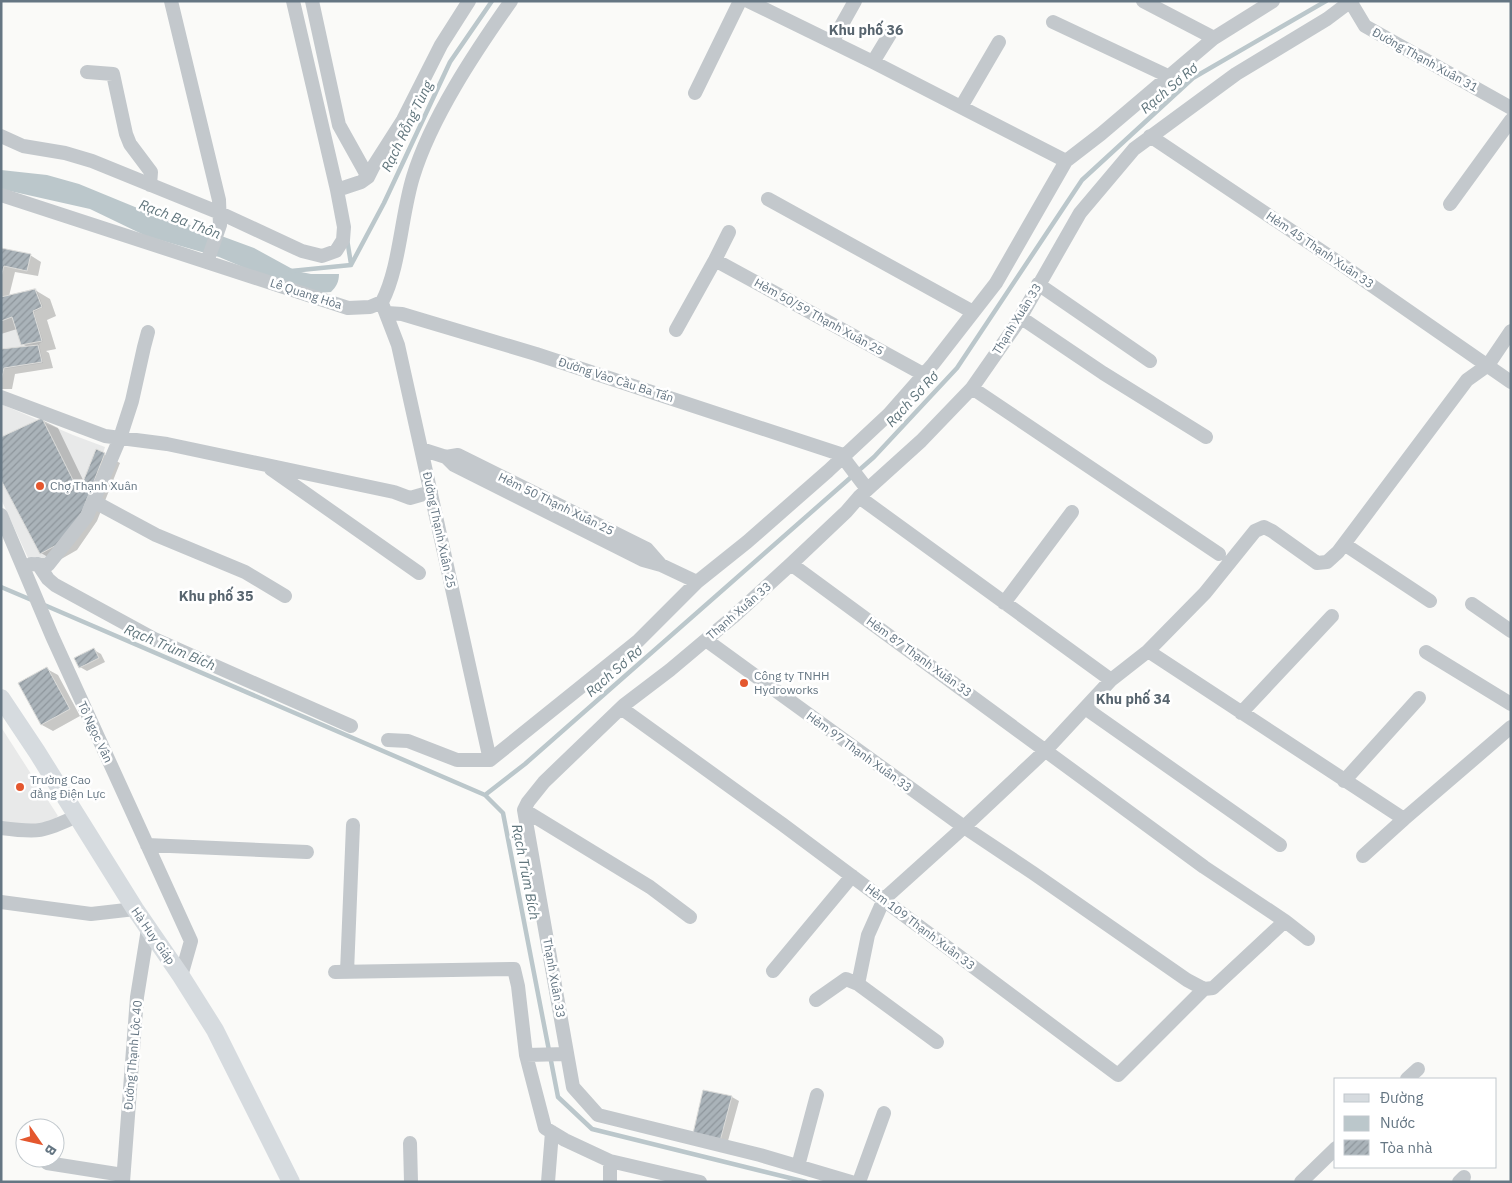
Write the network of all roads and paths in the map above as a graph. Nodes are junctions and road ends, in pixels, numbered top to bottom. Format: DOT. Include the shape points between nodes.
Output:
graph roads {
  1 [pos="171,1"];
  2 [pos="293,1"];
  3 [pos="312,1"];
  4 [pos="512,1"];
  5 [pos="740,1"];
  6 [pos="748,1"];
  7 [pos="855,1"];
  8 [pos="1143,1"];
  9 [pos="1273,1"];
  10 [pos="1350,1"];
  11 [pos="466,3"];
  12 [pos="1053,22"];
  13 [pos="890,34"];
  14 [pos="1214,38"];
  15 [pos="832,42"];
  16 [pos="999,42"];
  17 [pos="873,62"];
  18 [pos="87,72"];
  19 [pos="1168,76"];
  20 [pos="695,93"];
  21 [pos="961,107"];
  22 [pos="1511,108"];
  23 [pos="1511,120"];
  24 [pos="1,136"];
  25 [pos="1150,136"];
  26 [pos="1066,161"];
  27 [pos="368,177"];
  28 [pos="150,185"];
  29 [pos="337,190"];
  30 [pos="1,195"];
  31 [pos="768,199"];
  32 [pos="1450,204"];
  33 [pos="220,219"];
  34 [pos="729,232"];
  35 [pos="209,258"];
  36 [pos="715,260"];
  37 [pos="1038,284"];
  38 [pos="384,308"];
  39 [pos="972,312"];
  40 [pos="1020,317"];
  41 [pos="676,330"];
  42 [pos="1511,331"];
  43 [pos="148,332"];
  44 [pos="1150,361"];
  45 [pos="1488,366"];
  46 [pos="923,374"];
  47 [pos="1511,382"];
  48 [pos="972,388"];
  49 [pos="1,396"];
  50 [pos="1206,437"];
  51 [pos="120,438"];
  52 [pos="421,448"];
  53 [pos="843,455"];
  54 [pos="265,465"];
  55 [pos="431,492"];
  56 [pos="863,493"];
  57 [pos="93,501"];
  58 [pos="1072,512"];
  59 [pos="1,515"];
  60 [pos="1344,544"];
  61 [pos="1219,554"];
  62 [pos="38,564"];
  63 [pos="791,564"];
  64 [pos="25,570"];
  65 [pos="419,573"];
  66 [pos="697,582"];
  67 [pos="285,596"];
  68 [pos="1430,601"];
  69 [pos="1004,603"];
  70 [pos="1472,604"];
  71 [pos="1332,616"];
  72 [pos="1511,631"];
  73 [pos="706,640"];
  74 [pos="1148,651"];
  75 [pos="1426,652"];
  76 [pos="1111,680"];
  77 [pos="1,698"];
  78 [pos="1419,698"];
  79 [pos="1511,704"];
  80 [pos="621,708"];
  81 [pos="1085,708"];
  82 [pos="1241,713"];
  83 [pos="351,726"];
  84 [pos="1508,732"];
  85 [pos="388,740"];
  86 [pos="1046,750"];
  87 [pos="490,760"];
  88 [pos="1344,781"];
  89 [pos="524,810"];
  90 [pos="77,816"];
  91 [pos="1404,819"];
  92 [pos="353,825"];
  93 [pos="964,827"];
  94 [pos="1,828"];
  95 [pos="147,845"];
  96 [pos="1280,845"];
  97 [pos="307,852"];
  98 [pos="1363,856"];
  99 [pos="852,876"];
  100 [pos="884,899"];
  101 [pos="1,902"];
  102 [pos="135,909"];
  103 [pos="690,917"];
  104 [pos="1284,921"];
  105 [pos="148,929"];
  106 [pos="1308,939"];
  107 [pos="773,971"];
  108 [pos="181,976"];
  109 [pos="858,984"];
  110 [pos="1204,989"];
  111 [pos="816,1000"];
  112 [pos="937,1042"];
  113 [pos="567,1054"];
  114 [pos="526,1055"];
  115 [pos="1418,1069"];
  116 [pos="1408,1078"];
  117 [pos="816,1095"];
  118 [pos="884,1113"];
  119 [pos="552,1132"];
  120 [pos="410,1143"];
  121 [pos="1334,1150"];
  122 [pos="610,1161"];
  123 [pos="65,1166"];
  124 [pos="798,1166"];
  125 [pos="123,1178"];
  126 [pos="291,1182"];
  127 [pos="411,1182"];
  128 [pos="548,1182"];
  129 [pos="610,1182"];
  130 [pos="700,1182"];
  131 [pos="851,1182"];
  132 [pos="1301,1182"];
  1 -- 33 [label="street" via="212,168"];
  2 -- 29 [label="street"];
  3 -- 27 [label="street" via="339,125"];
  4 -- 38 [label="street" via="474,56 422,152 407,197"];
  5 -- 20 [label="street"];
  6 -- 15 [label="street"];
  7 -- 15 [label="street"];
  8 -- 14 [label="street"];
  9 -- 14 [label="street"];
  10 -- 22 [label="street, Đường Thạnh Xuân 31" via="1365,26"];
  10 -- 25 [label="street, Thạnh Xuân 33" via="1327,20 1236,74"];
  11 -- 27 [label="street"];
  12 -- 19 [label="street"];
  13 -- 17 [label="street"];
  14 -- 19 [label="street"];
  15 -- 17 [label="street"];
  16 -- 21 [label="street"];
  17 -- 21 [label="street"];
  18 -- 28 [label="street" via="113,74 126,134 151,172"];
  19 -- 26 [label="street"];
  21 -- 26 [label="street"];
  23 -- 32 [label="street"];
  24 -- 28 [label="street" via="23,146 92,161"];
  25 -- 37 [label="street, Thạnh Xuân 33" via="1134,149 1080,214"];
  25 -- 45 [label="street, Hẻm 45 Thạnh Xuân 33"];
  26 -- 39 [label="street" via="996,283"];
  27 -- 29 [label="street"];
  28 -- 33 [label="street"];
  29 -- 33 [label="street" via="343,240 336,251 322,256"];
  30 -- 35 [label="street, Lê Quang Hòa"];
  31 -- 39 [label="street"];
  33 -- 35 [label="street"];
  34 -- 36 [label="street"];
  35 -- 38 [label="street, Lê Quang Hòa" via="348,308"];
  36 -- 41 [label="street"];
  36 -- 46 [label="street, Hẻm 50/59 Thạnh Xuân 25"];
  37 -- 40 [label="street, Thạnh Xuân 33"];
  37 -- 44 [label="street"];
  38 -- 52 [label="street, Đường Thạnh Xuân 25" via="398,346"];
  38 -- 53 [label="street, Đường Vào Cầu Ba Tấn" via="536,354"];
  39 -- 46 [label="street"];
  40 -- 48 [label="street, Thạnh Xuân 33"];
  40 -- 50 [label="street"];
  42 -- 45 [label="street"];
  43 -- 51 [label="street"];
  45 -- 47 [label="street, Hẻm 45 Thạnh Xuân 33"];
  45 -- 60 [label="street" via="1467,380"];
  46 -- 53 [label="street" via="888,414"];
  48 -- 56 [label="street, Thạnh Xuân 33" via="921,441"];
  48 -- 61 [label="street"];
  49 -- 51 [label="street" via="104,436"];
  51 -- 54 [label="street" via="167,444"];
  51 -- 57 [label="street"];
  52 -- 55 [label="street, Đường Thạnh Xuân 25"];
  52 -- 66 [label="street, Hẻm 50 Thạnh Xuân 25" via="446,457 454,465 642,560 661,564"];
  53 -- 56 [label="street"];
  53 -- 66 [label="street" via="747,542"];
  54 -- 55 [label="street" via="410,498"];
  54 -- 65 [label="street"];
  55 -- 87 [label="street, Đường Thạnh Xuân 25"];
  56 -- 63 [label="street, Thạnh Xuân 33"];
  56 -- 69 [label="street"];
  57 -- 62 [label="street" via="87,516 48,565"];
  57 -- 67 [label="street" via="156,535 245,572"];
  58 -- 69 [label="street"];
  59 -- 64 [label="street, Tô Ngọc Vân"];
  60 -- 68 [label="street"];
  60 -- 74 [label="street" via="1327,562 1317,563 1272,531 1264,527 1255,531 1205,593"];
  62 -- 64 [label="street"];
  62 -- 83 [label="street" via="55,585 154,639"];
  63 -- 73 [label="street, Thạnh Xuân 33"];
  63 -- 86 [label="street, Hẻm 87 Thạnh Xuân 33"];
  64 -- 95 [label="street, Tô Ngọc Vân"];
  66 -- 87 [label="street" via="638,641"];
  69 -- 76 [label="street"];
  70 -- 72 [label="street"];
  71 -- 82 [label="street"];
  73 -- 80 [label="street, Thạnh Xuân 33"];
  73 -- 93 [label="street, Hẻm 97 Thạnh Xuân 33"];
  74 -- 76 [label="street"];
  74 -- 82 [label="street"];
  75 -- 79 [label="street"];
  76 -- 81 [label="street"];
  77 -- 90 [label="main road, Hà Huy Giáp"];
  78 -- 88 [label="street"];
  80 -- 89 [label="street, Thạnh Xuân 33" via="544,782"];
  80 -- 99 [label="street, Hẻm 109 Thạnh Xuân 33"];
  81 -- 86 [label="street"];
  81 -- 96 [label="street"];
  82 -- 88 [label="street"];
  84 -- 91 [label="street"];
  85 -- 87 [label="street" via="408,742 457,760"];
  86 -- 93 [label="street"];
  86 -- 104 [label="street, Hẻm 87 Thạnh Xuân 33"];
  88 -- 91 [label="street"];
  89 -- 103 [label="street" via="650,887"];
  89 -- 113 [label="street, Thạnh Xuân 33"];
  90 -- 94 [label="street" via="41,831"];
  90 -- 102 [label="main road, Hà Huy Giáp"];
  91 -- 98 [label="street"];
  92 -- 114 [label="street" via="341,972 514,969"];
  93 -- 100 [label="street"];
  93 -- 110 [label="street, Hẻm 97 Thạnh Xuân 33"];
  95 -- 97 [label="street"];
  95 -- 108 [label="street, Tô Ngọc Vân" via="191,941"];
  99 -- 100 [label="street, Hẻm 109 Thạnh Xuân 33"];
  99 -- 107 [label="street"];
  100 -- 109 [label="street" via="868,935"];
  100 -- 110 [label="street, Hẻm 109 Thạnh Xuân 33" via="1118,1075"];
  101 -- 102 [label="street" via="91,914"];
  102 -- 105 [label="main road, Hà Huy Giáp"];
  104 -- 106 [label="street, Hẻm 87 Thạnh Xuân 33"];
  104 -- 110 [label="street" via="1213,988"];
  105 -- 108 [label="main road, Hà Huy Giáp"];
  105 -- 125 [label="street, Đường Thạnh Lộc 40" via="137,997"];
  108 -- 126 [label="main road, Hà Huy Giáp" via="215,1030"];
  109 -- 111 [label="street" via="846,979"];
  109 -- 112 [label="street"];
  113 -- 114 [label="street"];
  113 -- 124 [label="street, Thạnh Xuân 33" via="573,1088 598,1115"];
  114 -- 119 [label="street" via="545,1128"];
  115 -- 116 [label="street"];
  117 -- 124 [label="street"];
  118 -- 131 [label="street"];
  119 -- 122 [label="street"];
  119 -- 128 [label="street"];
  120 -- 127 [label="street"];
  121 -- 132 [label="street"];
  122 -- 129 [label="street"];
  122 -- 130 [label="street"];
  123 -- 125 [label="street"];
  124 -- 131 [label="street, Thạnh Xuân 33"];
}
